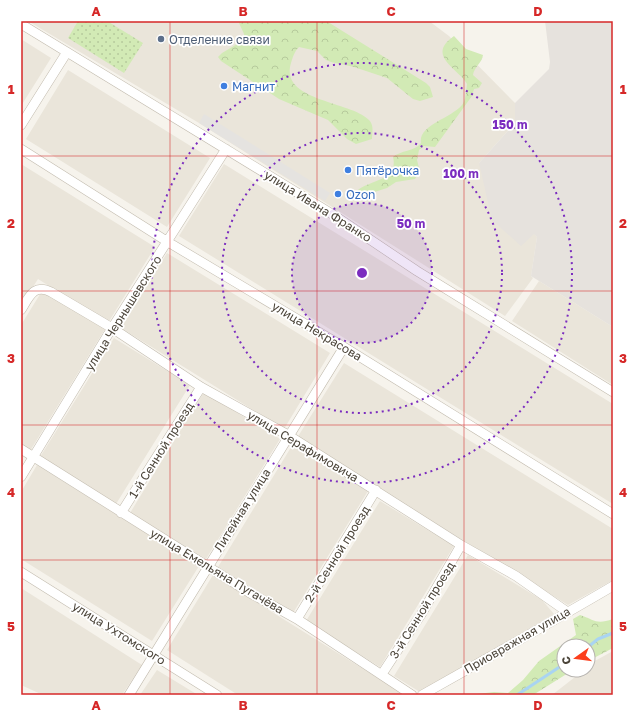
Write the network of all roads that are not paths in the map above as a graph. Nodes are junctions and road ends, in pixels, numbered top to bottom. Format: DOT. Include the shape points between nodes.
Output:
graph roads {
  1 [pos="21,24"];
  2 [pos="67,52"];
  3 [pos="21,125"];
  4 [pos="226,148"];
  5 [pos="21,150"];
  6 [pos="168,242"];
  7 [pos="21,310"];
  8 [pos="112,328"];
  9 [pos="344,347"];
  10 [pos="201,388"];
  11 [pos="613,392"];
  12 [pos="288,435"];
  13 [pos="21,449"];
  14 [pos="34,457"];
  15 [pos="21,477"];
  16 [pos="376,490"];
  17 [pos="121,513"];
  18 [pos="613,514"];
  19 [pos="461,545"];
  20 [pos="208,566"];
  21 [pos="21,572"];
  22 [pos="613,586"];
  23 [pos="566,611"];
  24 [pos="297,618"];
  25 [pos="153,654"];
  26 [pos="382,674"];
  27 [pos="129,695"];
  28 [pos="217,695"];
  29 [pos="412,695"];
  30 [pos="422,695"];
  1 -- 2 [label="street, улица Ивана Франко"];
  2 -- 3 [label="street"];
  2 -- 4 [label="street, улица Ивана Франко"];
  4 -- 6 [label="street, улица Чернышевского"];
  4 -- 11 [label="street, улица Ивана Франко" via="417,271"];
  5 -- 6 [label="street, улица Некрасова"];
  6 -- 8 [label="street, улица Чернышевского"];
  6 -- 9 [label="street, улица Некрасова"];
  7 -- 8 [label="street, улица Серафимовича" via="31,294 37,289 44,288"];
  8 -- 10 [label="street, улица Серафимовича"];
  8 -- 14 [label="street, улица Чернышевского"];
  9 -- 12 [label="street, Литейная улица"];
  9 -- 18 [label="street, улица Некрасова"];
  10 -- 12 [label="street, улица Серафимовича"];
  10 -- 17 [label="street, 1-й Сенной проезд"];
  12 -- 16 [label="street, улица Серафимовича"];
  12 -- 20 [label="street, Литейная улица"];
  13 -- 14 [label="street, улица Емельяна Пугачёва"];
  14 -- 15 [label="street, улица Чернышевского"];
  14 -- 17 [label="street, улица Емельяна Пугачёва"];
  16 -- 19 [label="street, улица Серафимовича"];
  16 -- 24 [label="street, 2-й Сенной проезд"];
  17 -- 20 [label="street, улица Емельяна Пугачёва"];
  19 -- 23 [label="street, улица Серафимовича" via="516,576"];
  19 -- 26 [label="street, 3-й Сенной проезд" via="422,613"];
  20 -- 24 [label="street, улица Емельяна Пугачёва" via="250,593"];
  20 -- 25 [label="street, Литейная улица"];
  21 -- 25 [label="street, улица Ухтомского"];
  22 -- 23 [label="street, Приовражная улица"];
  23 -- 30 [label="street, Приовражная улица" via="539,630"];
  24 -- 26 [label="street, улица Емельяна Пугачёва"];
  25 -- 27 [label="street, Литейная улица"];
  25 -- 28 [label="street, улица Ухтомского"];
  26 -- 29 [label="street, улица Емельяна Пугачёва"];
}
